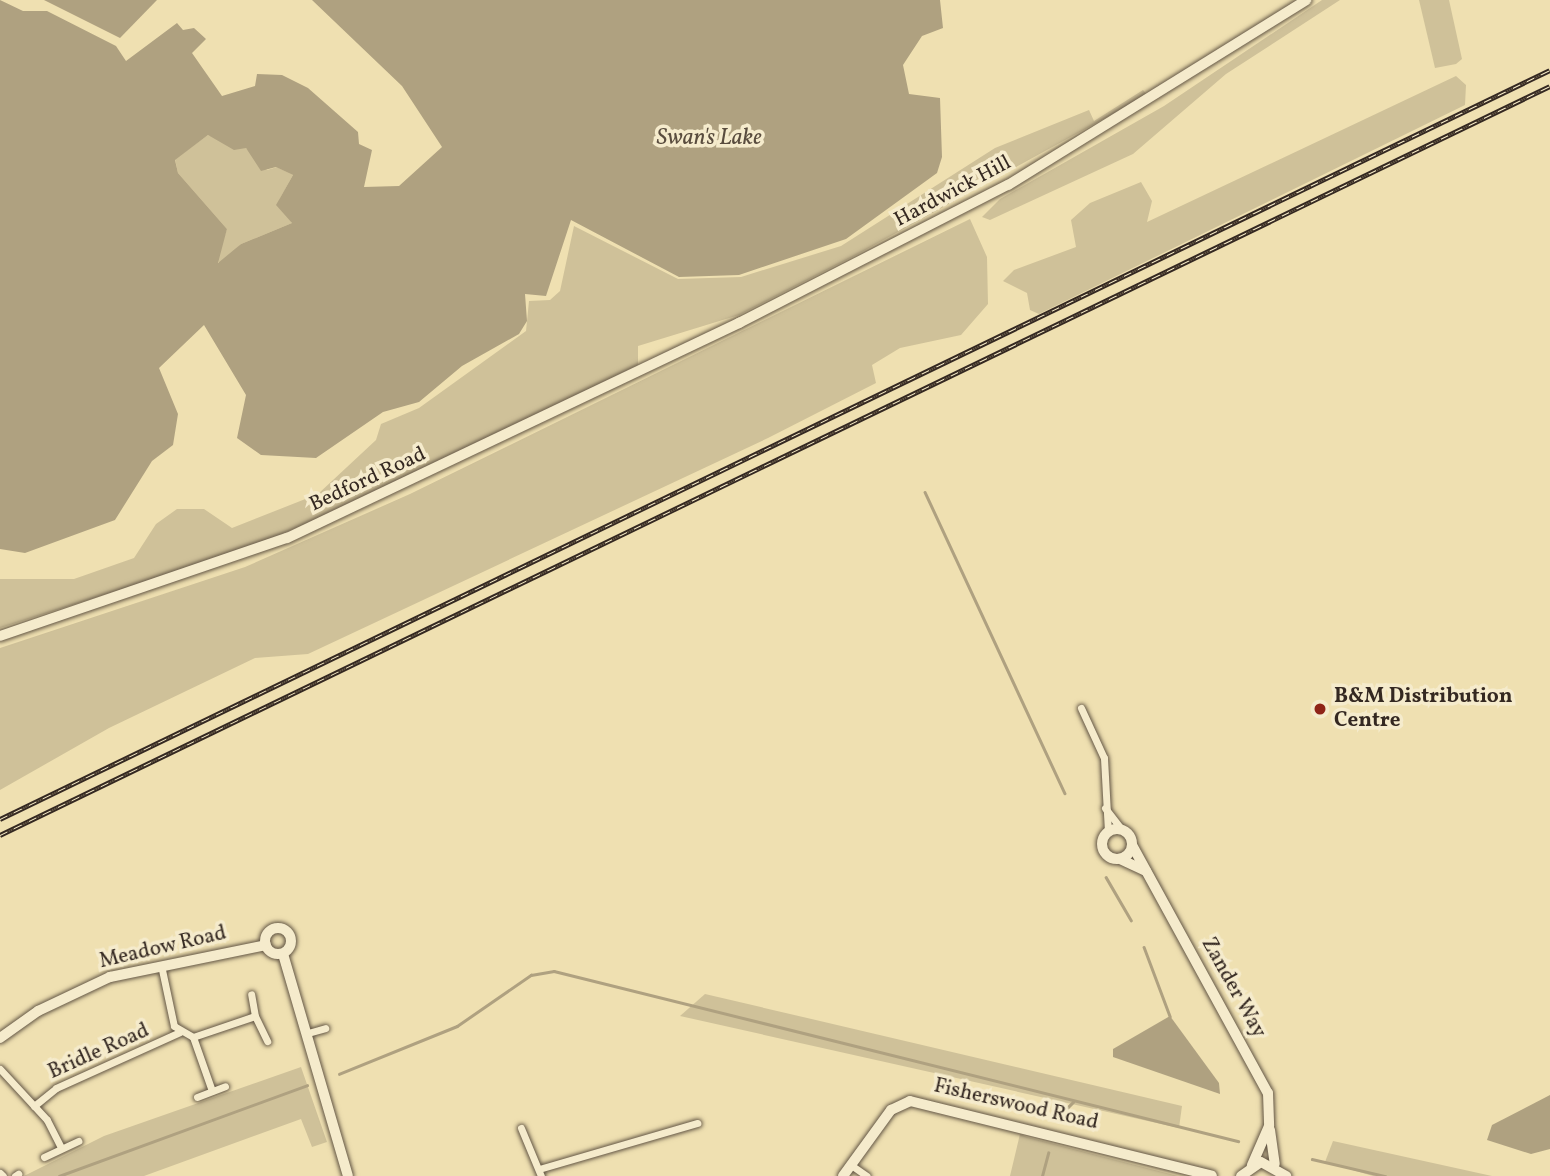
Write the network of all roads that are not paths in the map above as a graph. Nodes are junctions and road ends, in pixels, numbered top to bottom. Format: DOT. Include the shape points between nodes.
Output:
graph roads {
  1 [pos="1306,0"];
  2 [pos="739,323"];
  3 [pos="0,636"];
  4 [pos="1081,708"];
  5 [pos="1105,808"];
  6 [pos="1122,830"];
  7 [pos="1108,832"];
  8 [pos="1132,845"];
  9 [pos="1120,859"];
  10 [pos="1146,872"];
  11 [pos="266,945"];
  12 [pos="283,954"];
  13 [pos="161,965"];
  14 [pos="251,994"];
  15 [pos="255,1016"];
  16 [pos="326,1028"];
  17 [pos="180,1032"];
  18 [pos="308,1033"];
  19 [pos="193,1037"];
  20 [pos="0,1038"];
  21 [pos="267,1041"];
  22 [pos="0,1069"];
  23 [pos="225,1086"];
  24 [pos="212,1091"];
  25 [pos="197,1097"];
  26 [pos="34,1106"];
  27 [pos="697,1123"];
  28 [pos="1269,1126"];
  29 [pos="521,1128"];
  30 [pos="78,1141"];
  31 [pos="61,1148"];
  32 [pos="44,1157"];
  33 [pos="1275,1164"];
  34 [pos="851,1165"];
  35 [pos="1252,1165"];
  36 [pos="540,1173"];
  37 [pos="1240,1175"];
  38 [pos="1286,1175"];
  39 [pos="348,1176"];
  40 [pos="842,1176"];
  41 [pos="867,1176"];
  42 [pos="1212,1176"];
  1 -- 2 [label="street, Hardwick Hill" via="1178,83 979,201"];
  2 -- 3 [label="street, Bedford Road" via="287,538"];
  4 -- 5 [label="street" via="1104,758"];
  5 -- 6 [label="street"];
  5 -- 7 [label="street"];
  6 -- 7 [label="street"];
  6 -- 8 [label="street"];
  7 -- 9 [label="street" via="1104,850"];
  8 -- 9 [label="street"];
  8 -- 10 [label="street, Zander Way"];
  9 -- 10 [label="street"];
  10 -- 28 [label="street, Zander Way" via="1226,1023 1261,1073"];
  11 -- 12 [label="street"];
  11 -- 12 [label="street, Meadow Road" via="270,931 285,929 292,942"];
  11 -- 13 [label="street, Meadow Road"];
  12 -- 18 [label="street"];
  13 -- 17 [label="street" via="161,988"];
  13 -- 20 [label="street, Meadow Road" via="74,993"];
  14 -- 15 [label="street"];
  15 -- 19 [label="street"];
  15 -- 21 [label="street"];
  16 -- 18 [label="street"];
  17 -- 19 [label="street"];
  17 -- 26 [label="street, Bridle Road" via="56,1088"];
  18 -- 39 [label="street"];
  19 -- 24 [label="street"];
  22 -- 26 [label="street"];
  23 -- 24 [label="street"];
  24 -- 25 [label="street"];
  26 -- 31 [label="street"];
  27 -- 36 [label="street"];
  28 -- 33 [label="street, Zander Way"];
  28 -- 35 [label="street"];
  29 -- 36 [label="street"];
  30 -- 31 [label="street"];
  31 -- 32 [label="street"];
  33 -- 35 [label="street"];
  33 -- 38 [label="street"];
  34 -- 40 [label="street, Fisherswood Road"];
  34 -- 41 [label="street"];
  34 -- 42 [label="street, Fisherswood Road" via="891,1110 910,1101"];
  35 -- 37 [label="street"];
}
